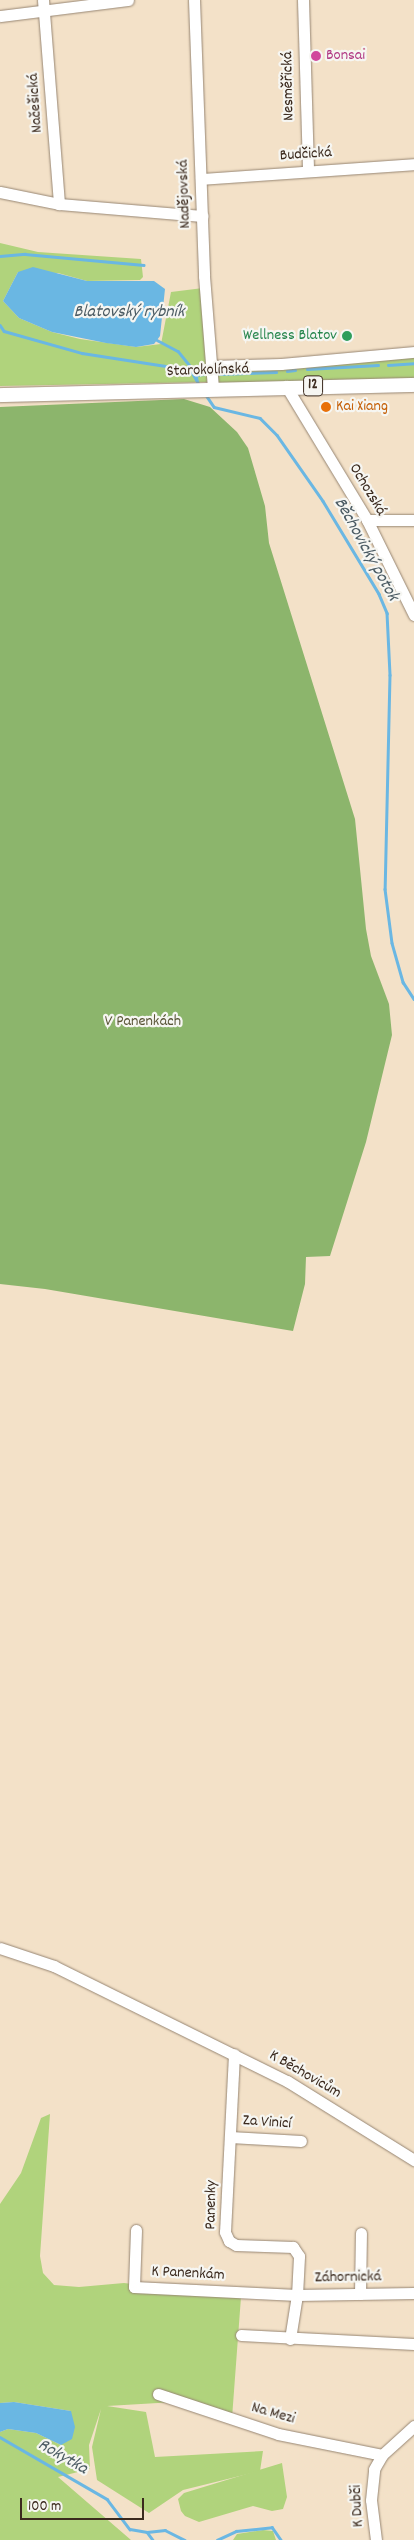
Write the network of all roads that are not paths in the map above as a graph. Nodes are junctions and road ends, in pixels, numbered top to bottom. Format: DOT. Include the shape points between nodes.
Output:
graph roads {
  1 [pos="43,0"];
  2 [pos="128,0"];
  3 [pos="194,0"];
  4 [pos="303,0"];
  5 [pos="46,12"];
  6 [pos="0,16"];
  7 [pos="414,164"];
  8 [pos="308,171"];
  9 [pos="200,179"];
  10 [pos="0,192"];
  11 [pos="60,204"];
  12 [pos="202,216"];
  13 [pos="414,352"];
  14 [pos="210,366"];
  15 [pos="414,385"];
  16 [pos="286,386"];
  17 [pos="213,388"];
  18 [pos="2,394"];
  19 [pos="367,520"];
  20 [pos="414,520"];
  21 [pos="414,615"];
  22 [pos="0,1948"];
  23 [pos="234,2054"];
  24 [pos="230,2136"];
  25 [pos="302,2142"];
  26 [pos="414,2160"];
  27 [pos="136,2230"];
  28 [pos="360,2233"];
  29 [pos="414,2293"];
  30 [pos="360,2294"];
  31 [pos="297,2295"];
  32 [pos="241,2335"];
  33 [pos="290,2339"];
  34 [pos="414,2344"];
  35 [pos="158,2394"];
  36 [pos="414,2426"];
  37 [pos="382,2455"];
  38 [pos="376,2540"];
  1 -- 5 [label="street, Načešická"];
  2 -- 5 [label="street"];
  3 -- 9 [label="street, Nadějovská"];
  4 -- 8 [label="street, Nesměřická"];
  5 -- 6 [label="street"];
  5 -- 11 [label="street, Načešická"];
  7 -- 8 [label="street, Budčická"];
  8 -- 9 [label="street, Budčická"];
  9 -- 12 [label="street, Nadějovská"];
  10 -- 11 [label="street"];
  11 -- 12 [label="street"];
  12 -- 14 [label="street, Nadějovská"];
  13 -- 14 [label="street, Starokolínská" via="281,364"];
  14 -- 17 [label="street, Nadějovská"];
  15 -- 16 [label="main road, Starokolínská / 12"];
  16 -- 17 [label="main road, Starokolínská / 12"];
  16 -- 19 [label="street, Ochozská"];
  17 -- 18 [label="main road, Starokolínská / 12"];
  19 -- 20 [label="street"];
  19 -- 21 [label="street, Ochozská"];
  22 -- 23 [label="street, K Běchovicům" via="54,1966"];
  23 -- 24 [label="street, Panenky"];
  23 -- 26 [label="street, K Běchovicům" via="287,2081"];
  24 -- 25 [label="street, Za Vinicí"];
  24 -- 31 [label="street, Panenky" via="226,2232 229,2241 236,2245 293,2247 299,2256"];
  27 -- 31 [label="street, K Panenkám" via="134,2287"];
  28 -- 30 [label="street"];
  29 -- 30 [label="street, Záhornická"];
  30 -- 31 [label="street, Záhornická"];
  31 -- 33 [label="street, Záhornická"];
  32 -- 33 [label="street"];
  33 -- 34 [label="street"];
  35 -- 37 [label="street, Na Mezi" via="278,2434"];
  36 -- 37 [label="street, K Dubči"];
  37 -- 38 [label="street, K Dubči" via="371,2483"];
}
